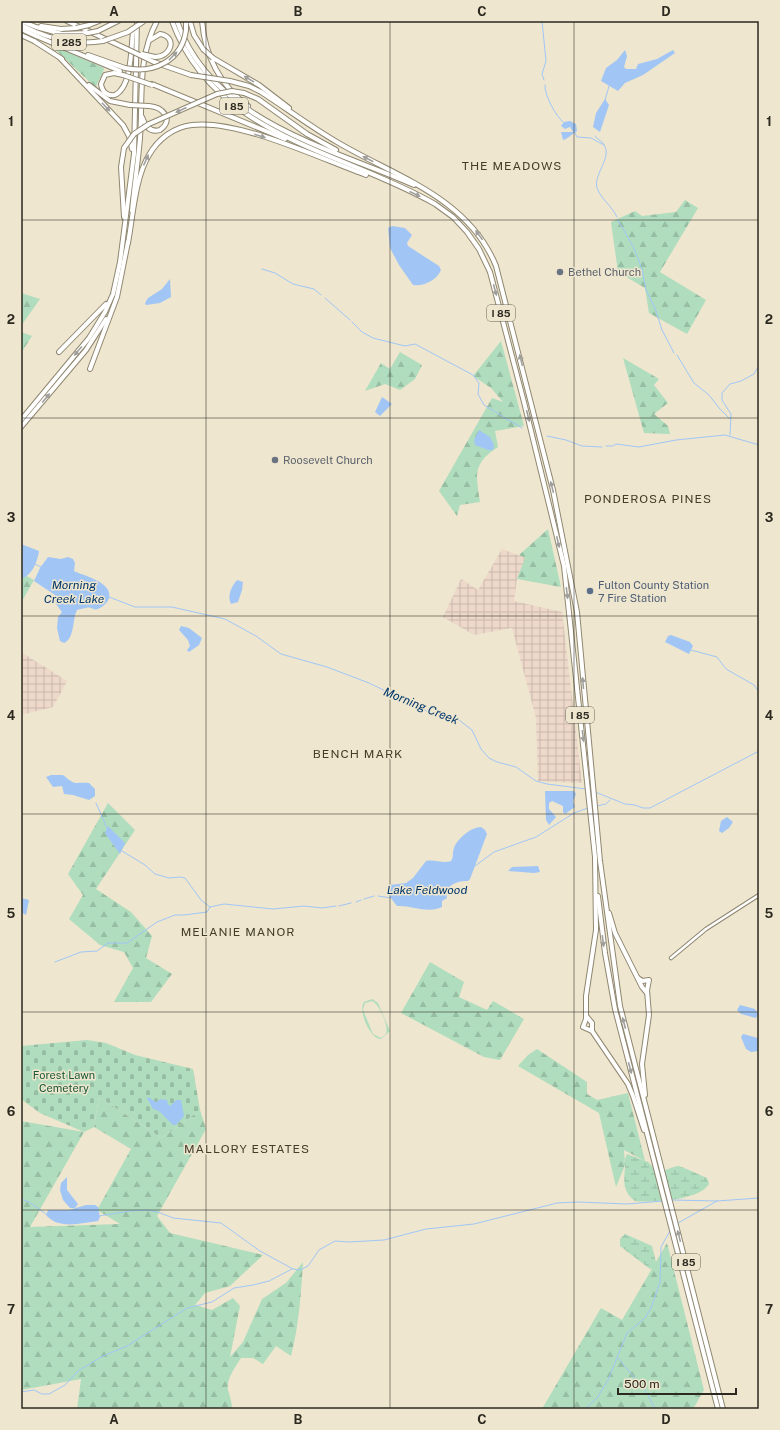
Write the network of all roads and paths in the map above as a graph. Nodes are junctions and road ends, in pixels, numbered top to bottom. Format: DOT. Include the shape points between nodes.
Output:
graph roads {
  1 [pos="22,21"];
  2 [pos="67,21"];
  3 [pos="99,21"];
  4 [pos="118,21"];
  5 [pos="135,21"];
  6 [pos="144,21"];
  7 [pos="157,21"];
  8 [pos="172,21"];
  9 [pos="177,21"];
  10 [pos="186,21"];
  11 [pos="190,21"];
  12 [pos="202,21"];
  13 [pos="21,25"];
  14 [pos="21,29"];
  15 [pos="36,30"];
  16 [pos="21,35"];
  17 [pos="147,43"];
  18 [pos="60,58"];
  19 [pos="155,60"];
  20 [pos="124,72"];
  21 [pos="141,111"];
  22 [pos="268,121"];
  23 [pos="314,128"];
  24 [pos="328,156"];
  25 [pos="359,162"];
  26 [pos="132,167"];
  27 [pos="402,188"];
  28 [pos="440,198"];
  29 [pos="123,237"];
  30 [pos="128,243"];
  31 [pos="113,294"];
  32 [pos="117,297"];
  33 [pos="59,352"];
  34 [pos="90,369"];
  35 [pos="21,420"];
  36 [pos="21,427"];
  37 [pos="600,861"];
  38 [pos="596,875"];
  39 [pos="759,895"];
  40 [pos="671,958"];
  41 [pos="638,978"];
  42 [pos="647,993"];
  43 [pos="586,1016"];
  44 [pos="592,1031"];
  45 [pos="648,1115"];
  46 [pos="656,1166"];
  47 [pos="718,1409"];
  48 [pos="723,1409"];
  1 -- 15 [label="highway, I 285, bridge"];
  2 -- 19 [label="highway, bridge"];
  3 -- 15 [label="highway, bridge" via="76,28"];
  4 -- 15 [label="highway, I 285, bridge" via="88,33 62,34"];
  5 -- 20 [label="highway" via="124,87 115,95 104,92 101,82 105,75"];
  5 -- 26 [label="highway" via="135,139"];
  6 -- 15 [label="highway, I 285, bridge" via="123,34 103,41 68,42"];
  7 -- 17 [label="highway"];
  8 -- 24 [label="highway, I 85" via="194,66 222,96 266,126"];
  9 -- 22 [label="highway, I 85" via="190,51 213,82 234,100"];
  20 -- 10 [label="highway, one-way, bridge" via="148,70 166,62 180,49"];
  23 -- 11 [label="highway, one-way, bridge" via="266,90 203,49 194,35"];
  12 -- 22 [label="highway" via="206,49 218,74 234,94"];
  13 -- 15 [label="highway, I 285, bridge"];
  14 -- 15 [label="highway, bridge"];
  15 -- 20 [label="highway" via="46,40"];
  16 -- 18 [label="highway, bridge"];
  17 -- 19 [label="highway" via="157,34 170,39 169,52"];
  17 -- 21 [label="highway" via="142,69"];
  18 -- 21 [label="highway, bridge" via="102,96 114,102 160,109 166,114 167,122 162,129 156,131 148,128"];
  18 -- 26 [label="highway, one-way" via="125,128 132,146"];
  19 -- 23 [label="highway, bridge" via="191,75 230,81 261,92"];
  20 -- 24 [label="highway, bridge"];
  21 -- 30 [label="highway"];
  22 -- 25 [label="highway, I 85"];
  28 -- 23 [label="highway, one-way"];
  24 -- 27 [label="highway, I 85"];
  25 -- 28 [label="highway, I 85"];
  25 -- 29 [label="highway, one-way, bridge" via="307,134 258,99 232,91 217,94 149,124 134,134 124,148 121,167"];
  26 -- 29 [label="highway"];
  30 -- 27 [label="highway, one-way" via="146,158 162,138 186,126 206,124 252,134"];
  27 -- 38 [label="highway, I 85, one-way" via="435,204 461,225 481,252 494,284 564,566"];
  37 -- 28 [label="highway, I 85, one-way" via="577,612 551,482 494,260 483,240 467,221"];
  29 -- 31 [label="highway"];
  30 -- 32 [label="highway"];
  31 -- 33 [label="highway" via="103,308"];
  31 -- 35 [label="highway, one-way" via="89,338"];
  32 -- 34 [label="highway"];
  36 -- 32 [label="highway, one-way" via="86,350"];
  37 -- 41 [label="highway" via="608,910 615,933"];
  45 -- 37 [label="highway, I 85, one-way" via="620,1006"];
  38 -- 43 [label="highway" via="596,930 586,996"];
  38 -- 46 [label="highway, I 85, one-way" via="605,953 615,1009"];
  39 -- 40 [label="main road" via="706,929"];
  41 -- 42 [label="highway"];
  41 -- 42 [label="highway" via="642,981 649,980"];
  42 -- 45 [label="highway" via="649,1015 642,1064"];
  43 -- 44 [label="highway" via="592,1023"];
  43 -- 44 [label="highway" via="583,1028"];
  44 -- 46 [label="highway" via="628,1084"];
  48 -- 45 [label="highway, I 85, one-way"];
  46 -- 47 [label="highway, I 85"];
}
